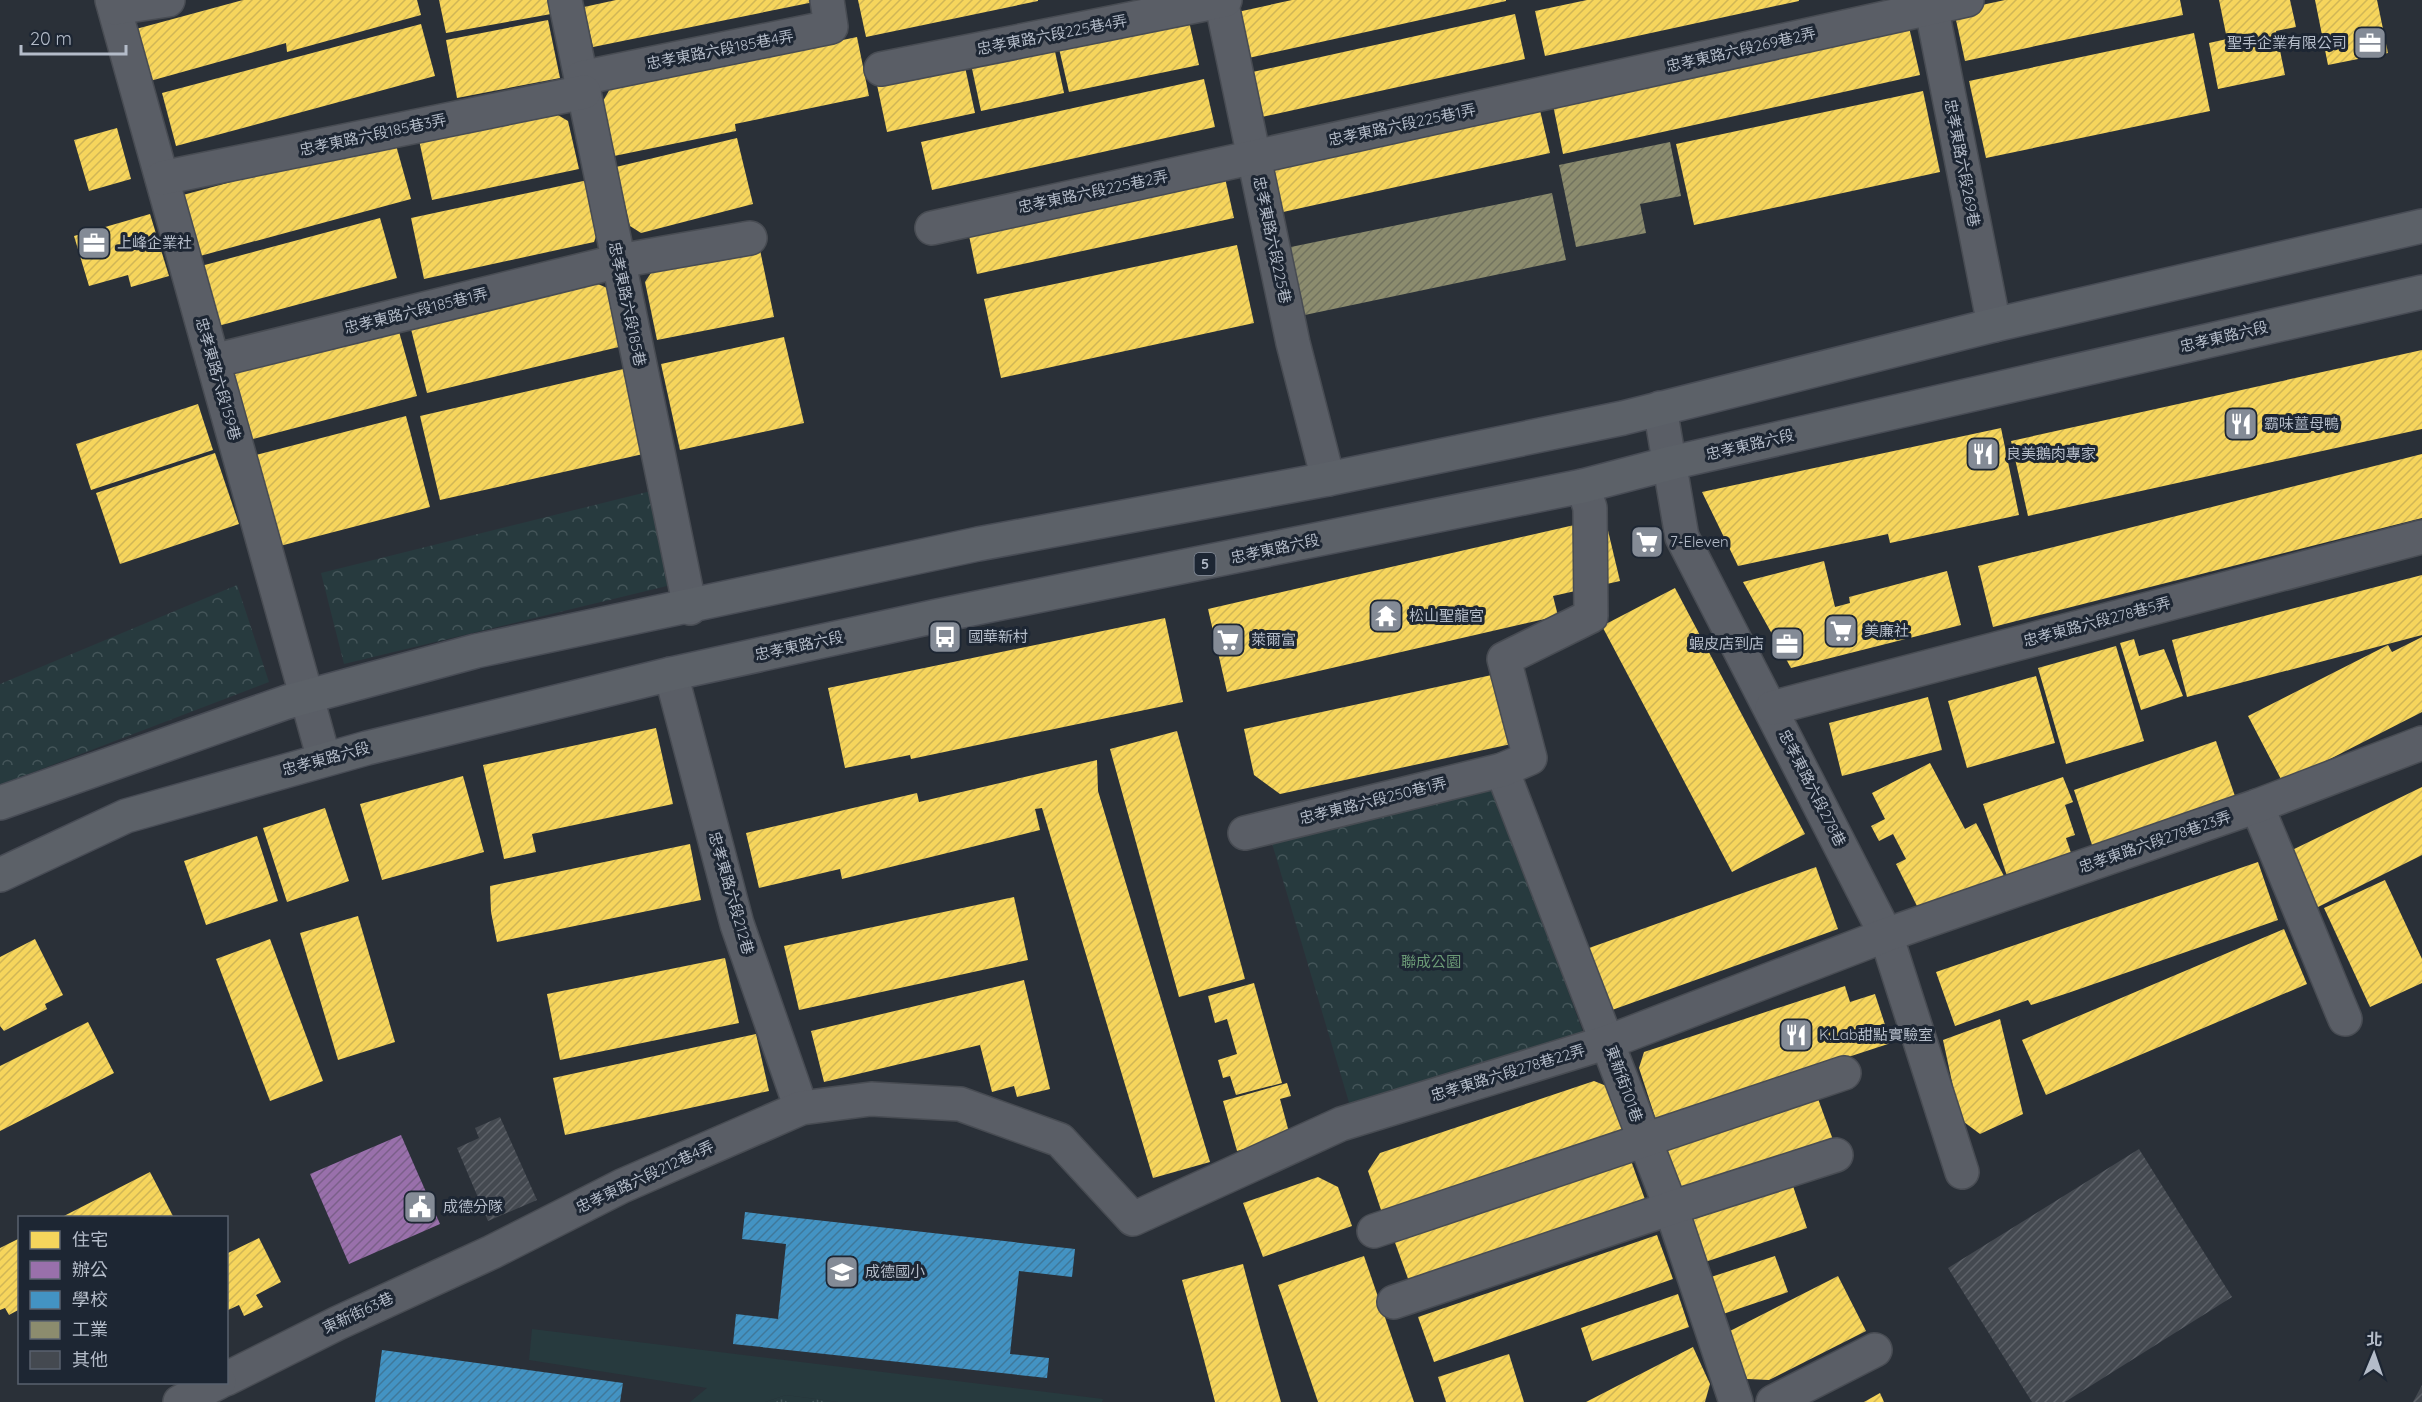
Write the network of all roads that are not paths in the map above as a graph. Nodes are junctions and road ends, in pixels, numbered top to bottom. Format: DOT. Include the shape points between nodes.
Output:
graph roads {
  1 [pos="168,0"];
  2 [pos="566,0"];
  3 [pos="827,0"];
  4 [pos="1223,0"];
  5 [pos="1967,0"];
  6 [pos="113,4"];
  7 [pos="1931,4"];
  8 [pos="881,69"];
  9 [pos="583,85"];
  10 [pos="1550,93"];
  11 [pos="1254,157"];
  12 [pos="162,178"];
  13 [pos="2422,226"];
  14 [pos="932,228"];
  15 [pos="750,238"];
  16 [pos="618,261"];
  17 [pos="2422,292"];
  18 [pos="1994,325"];
  19 [pos="213,360"];
  20 [pos="1660,408"];
  21 [pos="1671,463"];
  22 [pos="1328,479"];
  23 [pos="1582,486"];
  24 [pos="2422,537"];
  25 [pos="690,608"];
  26 [pos="670,674"];
  27 [pos="307,696"];
  28 [pos="1772,708"];
  29 [pos="2422,743"];
  30 [pos="324,759"];
  31 [pos="1502,770"];
  32 [pos="0,803"];
  33 [pos="2257,806"];
  34 [pos="1245,833"];
  35 [pos="0,875"];
  36 [pos="1886,934"];
  37 [pos="2344,1019"];
  38 [pos="1608,1042"];
  39 [pos="1844,1072"];
  40 [pos="801,1108"];
  41 [pos="1644,1138"];
  42 [pos="1836,1155"];
  43 [pos="1962,1172"];
  44 [pos="1671,1208"];
  45 [pos="1133,1219"];
  46 [pos="1374,1230"];
  47 [pos="492,1252"];
  48 [pos="1394,1302"];
  49 [pos="1875,1350"];
  50 [pos="228,1378"];
  51 [pos="217,1384"];
  52 [pos="180,1402"];
  53 [pos="1736,1402"];
  54 [pos="1773,1402"];
  1 -- 6 [label="street"];
  2 -- 9 [label="street, 忠孝東路六段185巷"];
  3 -- 9 [label="street, 忠孝東路六段185巷4弄" via="831,27"];
  4 -- 8 [label="street, 忠孝東路六段225巷4弄"];
  4 -- 11 [label="street, 忠孝東路六段225巷"];
  5 -- 7 [label="street, 忠孝東路六段269巷2弄"];
  6 -- 12 [label="street, 忠孝東路六段159巷"];
  7 -- 10 [label="street, 忠孝東路六段269巷2弄"];
  7 -- 18 [label="street, 忠孝東路六段269巷"];
  9 -- 12 [label="street, 忠孝東路六段185巷3弄"];
  9 -- 16 [label="street, 忠孝東路六段185巷"];
  10 -- 11 [label="street, 忠孝東路六段225巷1弄"];
  11 -- 14 [label="street, 忠孝東路六段225巷2弄"];
  11 -- 22 [label="street, 忠孝東路六段225巷" via="1293,343"];
  12 -- 19 [label="street, 忠孝東路六段159巷"];
  13 -- 18 [label="main road"];
  15 -- 16 [label="street, 忠孝東路六段185巷1弄"];
  16 -- 19 [label="street, 忠孝東路六段185巷1弄"];
  16 -- 25 [label="street, 忠孝東路六段185巷"];
  17 -- 21 [label="main road, 忠孝東路六段 / 5"];
  18 -- 20 [label="main road"];
  19 -- 27 [label="street, 忠孝東路六段159巷"];
  20 -- 21 [label="street, 忠孝東路六段278巷"];
  20 -- 22 [label="main road"];
  21 -- 23 [label="main road, 忠孝東路六段 / 5"];
  21 -- 28 [label="street, 忠孝東路六段278巷" via="1682,537"];
  22 -- 25 [label="main road" via="990,541"];
  23 -- 26 [label="main road, 忠孝東路六段 / 5"];
  23 -- 31 [label="street, 忠孝東路六段250巷1弄" via="1590,508 1591,616 1504,659 1530,758"];
  24 -- 28 [label="street, 忠孝東路六段278巷5弄"];
  25 -- 27 [label="main road" via="476,651"];
  26 -- 30 [label="main road, 忠孝東路六段 / 5"];
  26 -- 40 [label="street, 忠孝東路六段212巷" via="737,924"];
  27 -- 30 [label="street, 忠孝東路六段159巷"];
  27 -- 32 [label="main road"];
  28 -- 36 [label="street, 忠孝東路六段278巷"];
  29 -- 33 [label="street, 忠孝東路六段278巷23弄"];
  30 -- 35 [label="main road, 忠孝東路六段 / 5" via="126,816"];
  31 -- 34 [label="street, 忠孝東路六段250巷1弄"];
  31 -- 38 [label="street, 東新街101巷"];
  33 -- 36 [label="street, 忠孝東路六段278巷23弄"];
  33 -- 37 [label="street"];
  36 -- 38 [label="street, 忠孝東路六段278巷22弄"];
  36 -- 43 [label="street, 忠孝東路六段278巷"];
  38 -- 41 [label="street, 東新街101巷"];
  38 -- 45 [label="street, 忠孝東路六段278巷22弄" via="1341,1124"];
  39 -- 41 [label="street"];
  40 -- 45 [label="street, 忠孝東路六段212巷4弄" via="871,1099 960,1104 1060,1140"];
  40 -- 47 [label="street, 忠孝東路六段212巷4弄" via="622,1186"];
  41 -- 44 [label="street, 東新街101巷"];
  41 -- 46 [label="street"];
  42 -- 44 [label="street"];
  44 -- 48 [label="street"];
  44 -- 53 [label="street, 東新街101巷"];
  47 -- 50 [label="street, 東新街63巷"];
  49 -- 54 [label="street"];
  51 -- 52 [label="street"];
}
